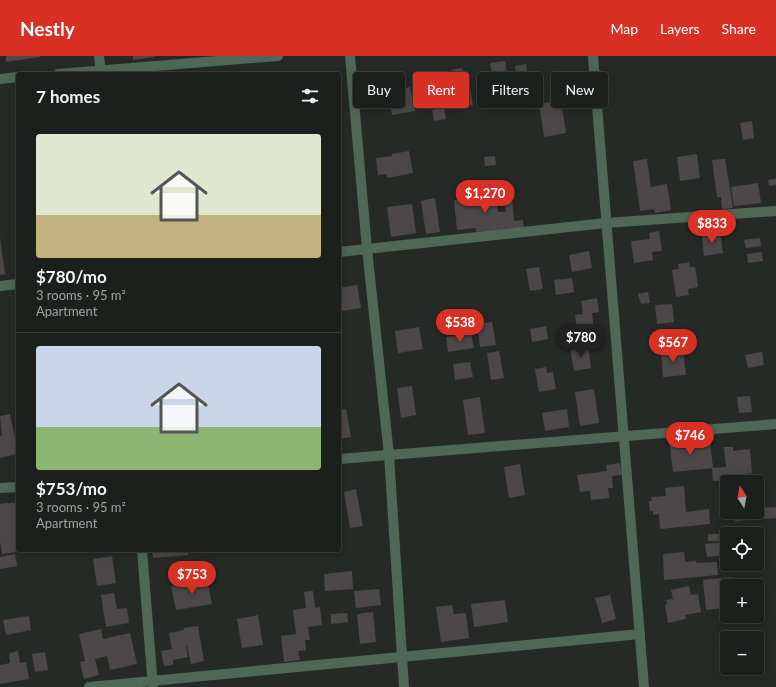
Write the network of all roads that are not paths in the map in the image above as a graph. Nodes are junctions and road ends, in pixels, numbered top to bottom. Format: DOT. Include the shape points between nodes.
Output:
graph roads {
  1 [pos="99,56"];
  2 [pos="278,56"];
  3 [pos="350,56"];
  4 [pos="593,56"];
  5 [pos="101,72"];
  6 [pos="16,77"];
  7 [pos="0,79"];
  8 [pos="776,211"];
  9 [pos="606,223"];
  10 [pos="367,249"];
  11 [pos="341,252"];
  12 [pos="16,284"];
  13 [pos="0,286"];
  14 [pos="776,424"];
  15 [pos="624,436"];
  16 [pos="389,455"];
  17 [pos="341,459"];
  18 [pos="16,487"];
  19 [pos="0,488"];
  20 [pos="142,552"];
  21 [pos="640,634"];
  22 [pos="402,658"];
  23 [pos="153,684"];
  24 [pos="89,687"];
  25 [pos="404,687"];
  26 [pos="644,687"];
  1 -- 5 [label="street"];
  2 -- 5 [label="street"];
  3 -- 10 [label="street"];
  4 -- 9 [label="street"];
  6 -- 7 [label="street"];
  8 -- 9 [label="street"];
  9 -- 10 [label="street"];
  9 -- 15 [label="street"];
  10 -- 11 [label="street"];
  10 -- 16 [label="street"];
  12 -- 13 [label="street"];
  14 -- 15 [label="street"];
  15 -- 16 [label="street"];
  15 -- 21 [label="street"];
  16 -- 17 [label="street"];
  16 -- 22 [label="street"];
  18 -- 19 [label="street"];
  20 -- 23 [label="street"];
  21 -- 22 [label="street"];
  21 -- 26 [label="street"];
  22 -- 23 [label="street"];
  22 -- 25 [label="street"];
  23 -- 24 [label="street"];
}
